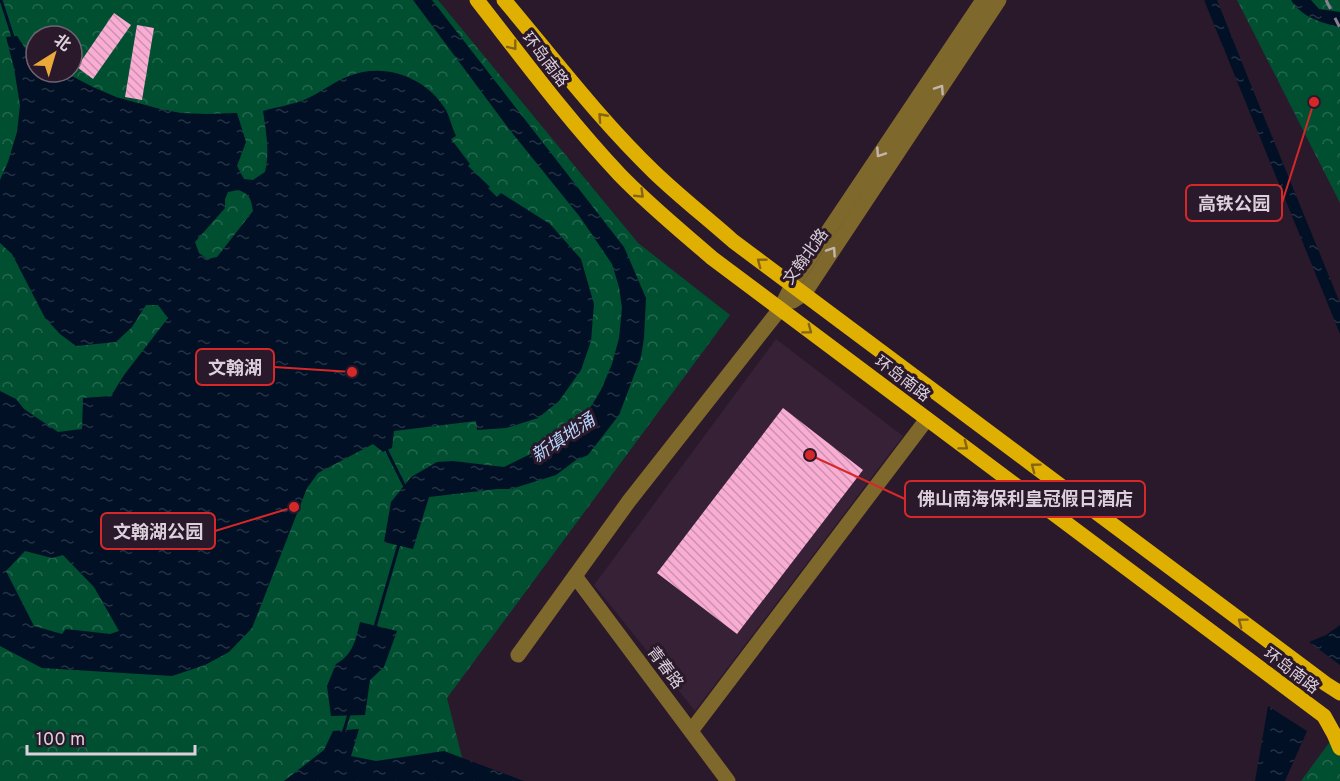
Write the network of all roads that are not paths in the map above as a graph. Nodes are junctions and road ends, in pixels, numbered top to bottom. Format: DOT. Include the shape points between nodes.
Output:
graph roads {
  1 [pos="477,0"];
  2 [pos="504,0"];
  3 [pos="983,0"];
  4 [pos="999,0"];
  5 [pos="798,290"];
  6 [pos="780,309"];
  7 [pos="927,419"];
  8 [pos="575,576"];
  9 [pos="518,655"];
  10 [pos="1340,693"];
  11 [pos="1323,717"];
  12 [pos="1340,717"];
  13 [pos="691,731"];
  14 [pos="1340,748"];
  15 [pos="728,781"];
  1 -- 6 [label="main road, 环岛南路, one-way" via="560,107 622,177 712,258"];
  5 -- 2 [label="main road, 环岛南路, one-way" via="733,241 655,172 593,107"];
  3 -- 5 [label="street, 文翰北路, one-way"];
  5 -- 4 [label="street, 文翰北路, one-way"];
  5 -- 6 [label="street, 文翰北路"];
  10 -- 5 [label="main road, 环岛南路, one-way"];
  6 -- 7 [label="main road, 环岛南路, one-way"];
  6 -- 8 [label="street, 文翰北路"];
  7 -- 11 [label="main road, 环岛南路, one-way"];
  7 -- 13 [label="street"];
  8 -- 9 [label="street, 文翰北路"];
  8 -- 13 [label="street, 青春路"];
  11 -- 12 [label="main road"];
  11 -- 14 [label="main road, 环岛南路"];
  13 -- 15 [label="street, 青春路"];
}
